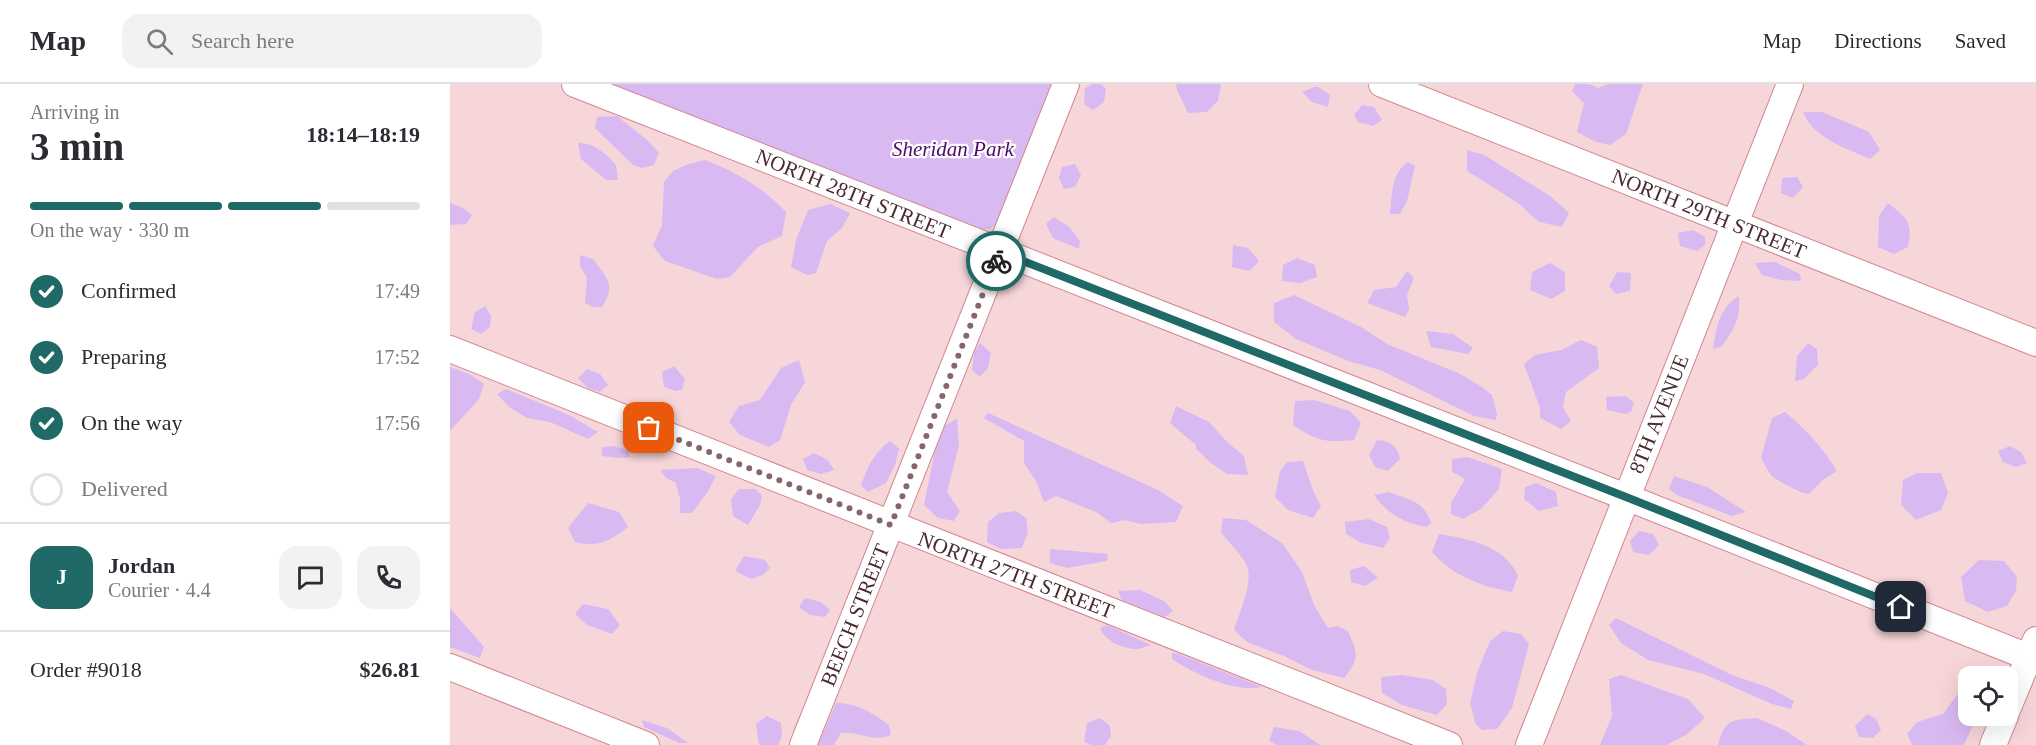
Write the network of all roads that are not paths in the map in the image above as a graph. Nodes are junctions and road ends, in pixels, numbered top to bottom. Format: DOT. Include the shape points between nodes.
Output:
graph roads {
  1 [pos="575,84"];
  2 [pos="1066,84"];
  3 [pos="1382,84"];
  4 [pos="1790,84"];
  5 [pos="1735,225"];
  6 [pos="1000,252"];
  7 [pos="2036,343"];
  8 [pos="450,349"];
  9 [pos="1626,497"];
  10 [pos="891,525"];
  11 [pos="2033,653"];
  12 [pos="450,667"];
  13 [pos="2018,686"];
  14 [pos="2001,726"];
  15 [pos="646,745"];
  16 [pos="803,745"];
  17 [pos="1449,745"];
  18 [pos="1529,745"];
  19 [pos="1992,745"];
  1 -- 6 [label="street, NORTH 28TH STREET"];
  2 -- 6 [label="street, BEECH STREET"];
  3 -- 5 [label="street, NORTH 29TH STREET"];
  4 -- 5 [label="street, 8TH AVENUE"];
  5 -- 7 [label="street, NORTH 29TH STREET"];
  5 -- 9 [label="street, 8TH AVENUE"];
  6 -- 9 [label="street, NORTH 28TH STREET"];
  6 -- 10 [label="street, BEECH STREET"];
  8 -- 10 [label="street, NORTH 27TH STREET"];
  9 -- 11 [label="street, NORTH 28TH STREET"];
  9 -- 18 [label="street, 8TH AVENUE"];
  10 -- 16 [label="street, BEECH STREET"];
  10 -- 17 [label="street, NORTH 27TH STREET"];
  11 -- 13 [label="street"];
  12 -- 15 [label="street"];
  14 -- 19 [label="street"];
}
